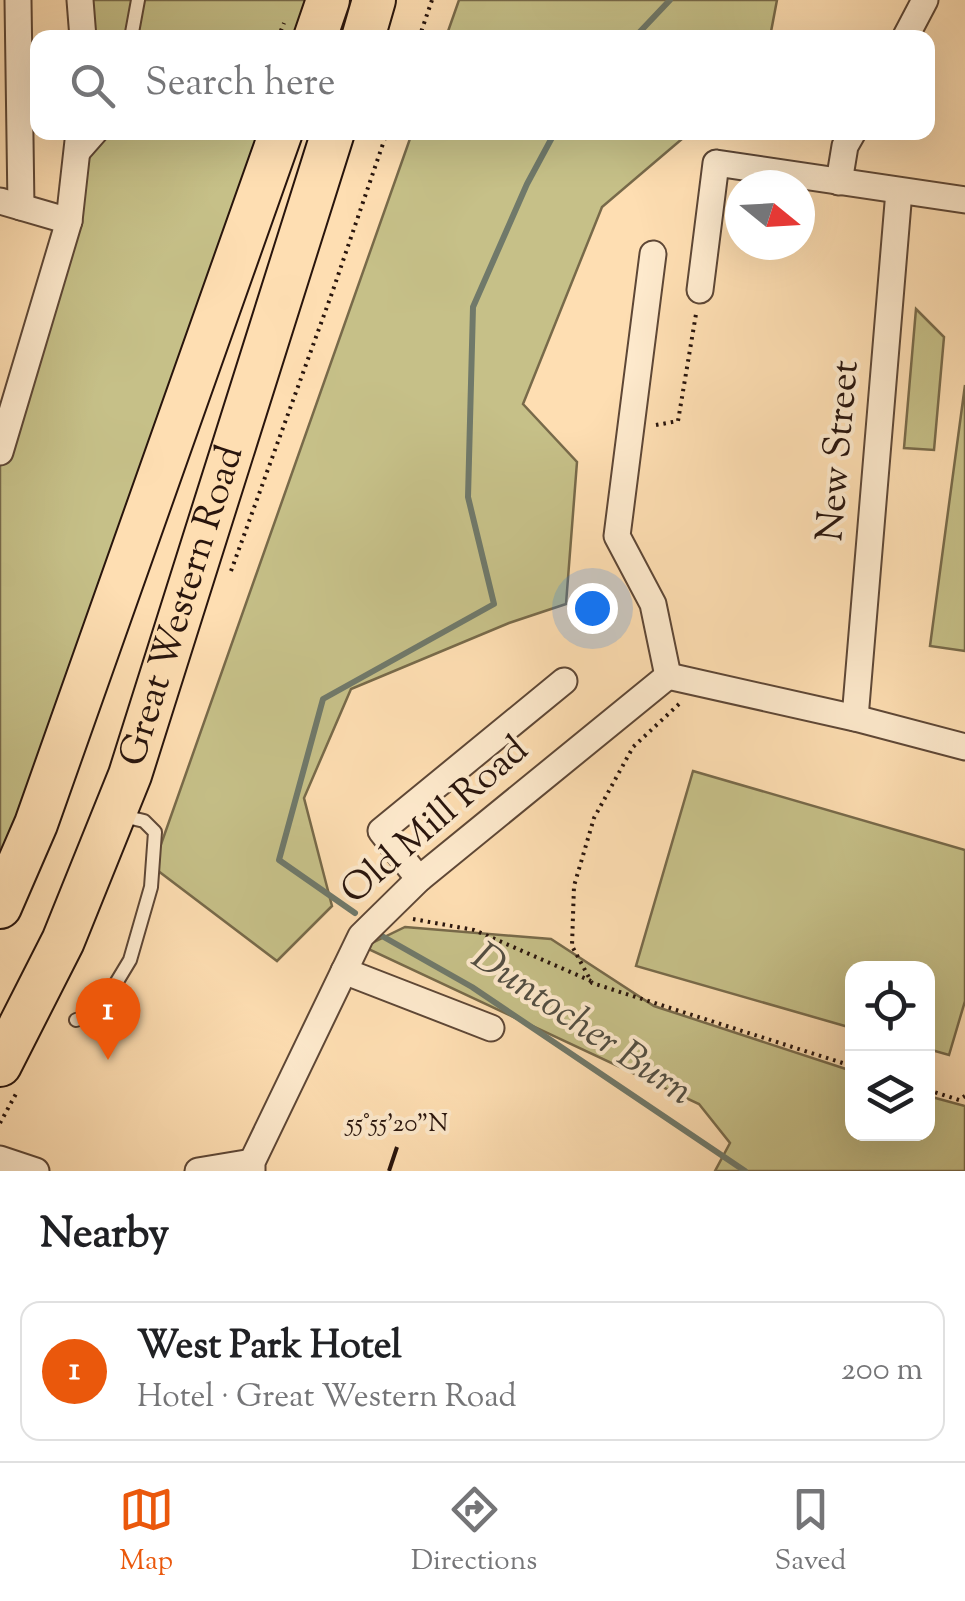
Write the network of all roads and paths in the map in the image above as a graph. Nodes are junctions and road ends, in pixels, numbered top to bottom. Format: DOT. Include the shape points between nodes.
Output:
graph roads {
  1 [pos="18,0"];
  2 [pos="80,0"];
  3 [pos="138,0"];
  4 [pos="328,0"];
  5 [pos="374,0"];
  6 [pos="432,0"];
  7 [pos="925,0"];
  8 [pos="82,30"];
  9 [pos="132,30"];
  10 [pos="318,30"];
  11 [pos="365,30"];
  12 [pos="422,30"];
  13 [pos="909,30"];
  14 [pos="79,140"];
  15 [pos="95,140"];
  16 [pos="278,140"];
  17 [pos="329,140"];
  18 [pos="848,140"];
  19 [pos="76,162"];
  20 [pos="839,182"];
  21 [pos="899,192"];
  22 [pos="965,200"];
  23 [pos="11,204"];
  24 [pos="69,221"];
  25 [pos="653,254"];
  26 [pos="700,290"];
  27 [pos="631,429"];
  28 [pos="0,452"];
  29 [pos="668,676"];
  30 [pos="564,681"];
  31 [pos="711,686"];
  32 [pos="855,718"];
  33 [pos="965,748"];
  34 [pos="116,814"];
  35 [pos="419,879"];
  36 [pos="0,907"];
  37 [pos="383,914"];
  38 [pos="344,971"];
  39 [pos="591,981"];
  40 [pos="76,1020"];
  41 [pos="492,1028"];
  42 [pos="845,1064"];
  43 [pos="0,1065"];
  44 [pos="935,1092"];
  45 [pos="965,1096"];
  46 [pos="0,1159"];
  47 [pos="252,1167"];
  48 [pos="36,1171"];
  49 [pos="198,1171"];
  1 -- 23 [label="street"];
  2 -- 8 [label="street"];
  3 -- 9 [label="lane"];
  4 -- 10 [label="main road"];
  5 -- 11 [label="main road"];
  6 -- 12 [label="path"];
  7 -- 13 [label="street"];
  14 -- 19 [label="street"];
  15 -- 19 [label="lane"];
  16 -- 36 [label="main road, Great Western Road" via="36,824"];
  17 -- 34 [label="main road, Great Western Road"];
  18 -- 20 [label="street"];
  19 -- 24 [label="street"];
  20 -- 21 [label="street"];
  20 -- 26 [label="street" via="716,162"];
  21 -- 22 [label="street"];
  21 -- 32 [label="street, New Street"];
  23 -- 24 [label="street"];
  24 -- 28 [label="street"];
  25 -- 27 [label="street"];
  26 -- 27 [label="path" via="678,421"];
  27 -- 29 [label="street" via="617,536 653,604"];
  29 -- 31 [label="street"];
  29 -- 35 [label="street, Old Mill Road"];
  30 -- 35 [label="street" via="381,831"];
  31 -- 32 [label="street"];
  31 -- 39 [label="path" via="675,706 632,747 594,818 574,886 572,946"];
  32 -- 33 [label="street"];
  34 -- 40 [label="lane" via="144,821 155,832 150,887 130,960 98,1012"];
  34 -- 43 [label="main road, Great Western Road" via="64,941"];
  35 -- 37 [label="street, Old Mill Road"];
  37 -- 38 [label="street, Old Mill Road" via="361,936"];
  37 -- 39 [label="path" via="474,930"];
  38 -- 41 [label="street"];
  38 -- 47 [label="street, Old Mill Road"];
  39 -- 42 [label="path"];
  44 -- 45 [label="path"];
  46 -- 48 [label="street"];
  47 -- 49 [label="street"];
}
